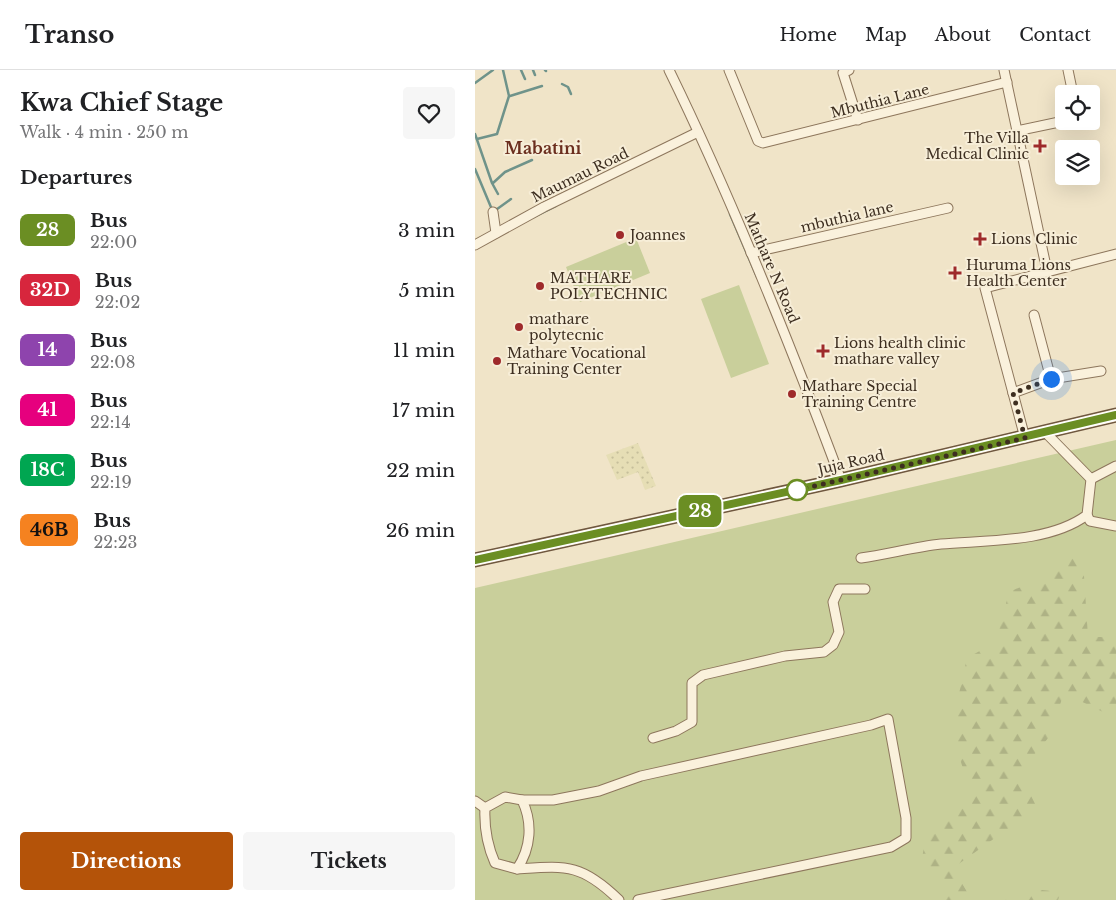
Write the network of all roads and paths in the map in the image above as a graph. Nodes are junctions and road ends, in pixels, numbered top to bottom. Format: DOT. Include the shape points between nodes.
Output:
graph roads {
  1 [pos="669,70"];
  2 [pos="729,70"];
  3 [pos="849,70"];
  4 [pos="1004,70"];
  5 [pos="1067,70"];
  6 [pos="1007,82"];
  7 [pos="1071,85"];
  8 [pos="858,120"];
  9 [pos="1055,123"];
  10 [pos="1017,131"];
  11 [pos="698,132"];
  12 [pos="948,208"];
  13 [pos="493,212"];
  14 [pos="496,233"];
  15 [pos="475,245"];
  16 [pos="751,253"];
  17 [pos="1116,254"];
  18 [pos="1047,271"];
  19 [pos="1034,315"];
  20 [pos="1101,371"];
  21 [pos="1051,379"];
  22 [pos="1013,393"];
  23 [pos="1116,415"];
  24 [pos="1045,432"];
  25 [pos="1025,438"];
  26 [pos="1116,466"];
  27 [pos="1091,479"];
  28 [pos="841,480"];
  29 [pos="1087,516"];
  30 [pos="1116,526"];
  31 [pos="861,558"];
  32 [pos="475,560"];
  33 [pos="865,589"];
  34 [pos="653,738"];
  35 [pos="522,800"];
  36 [pos="475,801"];
  37 [pos="485,808"];
  38 [pos="517,869"];
  39 [pos="619,900"];
  40 [pos="638,900"];
  1 -- 11 [label="street, Mathare N Road"];
  2 -- 8 [label="street, Mbuthia Lane" via="758,141 763,143"];
  3 -- 8 [label="street" via="843,73"];
  4 -- 6 [label="street"];
  5 -- 7 [label="street"];
  6 -- 8 [label="street, Mbuthia Lane"];
  6 -- 10 [label="street"];
  9 -- 10 [label="street"];
  10 -- 18 [label="street"];
  11 -- 14 [label="street, Maumau Road"];
  11 -- 16 [label="street, Mathare N Road"];
  12 -- 16 [label="street, mbuthia lane"];
  13 -- 14 [label="street"];
  14 -- 15 [label="street, Maumau Road"];
  16 -- 28 [label="street, Mathare N Road"];
  17 -- 18 [label="street"];
  18 -- 22 [label="street" via="985,288"];
  19 -- 21 [label="street"];
  20 -- 21 [label="street"];
  21 -- 22 [label="street"];
  22 -- 25 [label="street"];
  23 -- 24 [label="main road, Juja Road"];
  24 -- 25 [label="main road, Juja Road"];
  24 -- 27 [label="street"];
  25 -- 28 [label="main road, Juja Road"];
  26 -- 27 [label="street"];
  27 -- 29 [label="street"];
  28 -- 32 [label="main road, Juja Road"];
  29 -- 30 [label="street" via="1090,521"];
  29 -- 31 [label="street" via="1049,533 996,541 940,544"];
  33 -- 34 [label="street" via="839,590 833,602 839,632 833,645 824,652 785,656 703,675 692,683 692,722"];
  35 -- 37 [label="street" via="505,797"];
  35 -- 38 [label="street" via="529,814 527,854"];
  35 -- 40 [label="street" via="553,800 599,791 641,776 888,719 906,818 906,838 891,847"];
  36 -- 37 [label="street"];
  37 -- 38 [label="street" via="488,847 495,863"];
  38 -- 39 [label="street" via="557,866 579,871 599,881"];
}
